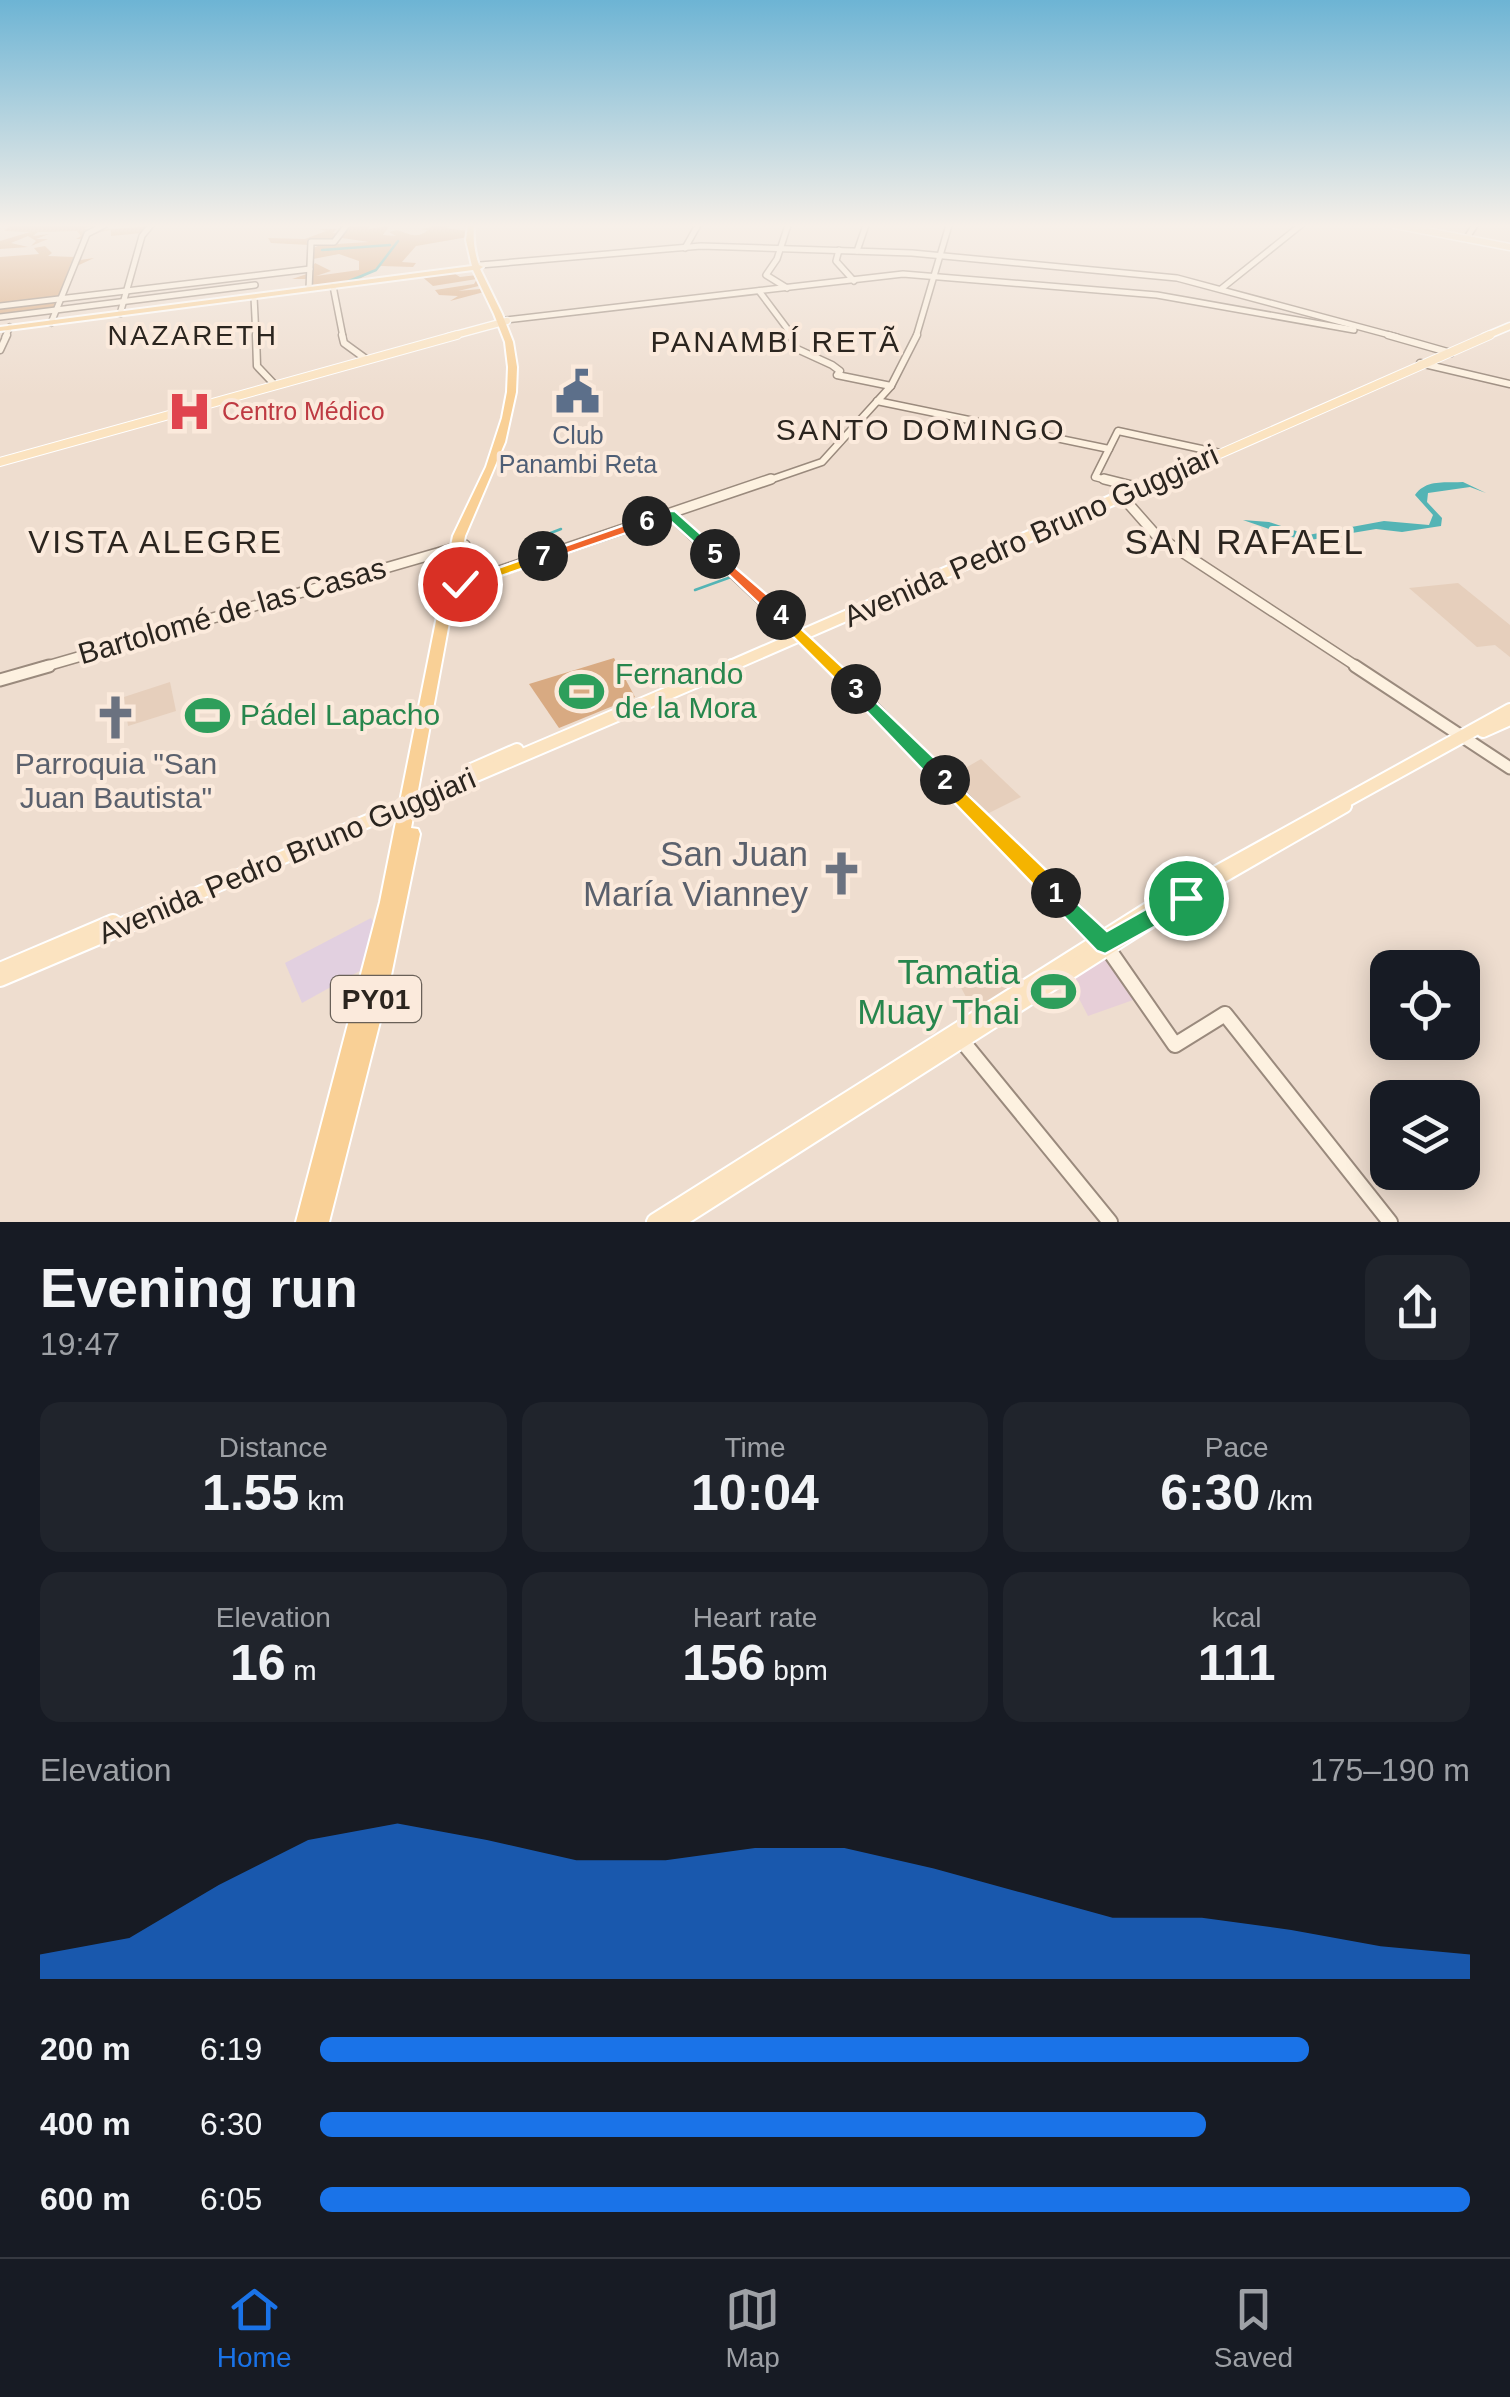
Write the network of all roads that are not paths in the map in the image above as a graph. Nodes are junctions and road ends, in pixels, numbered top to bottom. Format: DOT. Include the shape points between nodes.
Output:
graph roads {
  1 [pos="67,282"];
  2 [pos="130,282"];
  3 [pos="203,282"];
  4 [pos="254,282"];
  5 [pos="309,282"];
  6 [pos="358,282"];
  7 [pos="487,282"];
  8 [pos="779,282"];
  9 [pos="844,282"];
  10 [pos="932,282"];
  11 [pos="1008,282"];
  12 [pos="1181,282"];
  13 [pos="1230,282"];
  14 [pos="333,286"];
  15 [pos="788,288"];
  16 [pos="309,289"];
  17 [pos="1221,289"];
  18 [pos="128,291"];
  19 [pos="759,291"];
  20 [pos="255,292"];
  21 [pos="60,299"];
  22 [pos="124,302"];
  23 [pos="0,306"];
  24 [pos="55,310"];
  25 [pos="121,314"];
  26 [pos="0,317"];
  27 [pos="506,321"];
  28 [pos="51,322"];
  29 [pos="1510,324"];
  30 [pos="5,328"];
  31 [pos="1358,329"];
  32 [pos="792,336"];
  33 [pos="773,338"];
  34 [pos="0,350"];
  35 [pos="1449,353"];
  36 [pos="365,359"];
  37 [pos="1422,364"];
  38 [pos="902,366"];
  39 [pos="274,384"];
  40 [pos="1510,384"];
  41 [pos="891,386"];
  42 [pos="877,401"];
  43 [pos="1109,448"];
  44 [pos="1218,452"];
  45 [pos="0,461"];
  46 [pos="1137,487"];
  47 [pos="1120,494"];
  48 [pos="670,514"];
  49 [pos="461,545"];
  50 [pos="456,586"];
  51 [pos="800,634"];
  52 [pos="0,680"];
  53 [pos="1510,710"];
  54 [pos="1510,719"];
  55 [pos="1465,736"];
  56 [pos="1510,768"];
  57 [pos="415,797"];
  58 [pos="1102,940"];
  59 [pos="0,971"];
  60 [pos="0,978"];
  61 [pos="957,1035"];
  62 [pos="307,1222"];
  63 [pos="318,1222"];
  64 [pos="655,1222"];
  65 [pos="675,1222"];
  66 [pos="1110,1222"];
  67 [pos="1390,1222"];
  1 -- 21 [label="street"];
  2 -- 18 [label="street"];
  3 -- 18 [label="street"];
  4 -- 20 [label="street"];
  5 -- 16 [label="street"];
  6 -- 14 [label="highway"];
  7 -- 27 [label="highway, PY01"];
  8 -- 15 [label="street"];
  9 -- 15 [label="street"];
  10 -- 38 [label="main road" via="926,315"];
  11 -- 31 [label="main road" via="1177,298"];
  12 -- 17 [label="street"];
  13 -- 17 [label="street"];
  14 -- 16 [label="highway"];
  14 -- 20 [label="highway"];
  14 -- 36 [label="street" via="344,343"];
  15 -- 19 [label="street"];
  16 -- 20 [label="highway"];
  17 -- 31 [label="street"];
  18 -- 21 [label="street"];
  18 -- 22 [label="street"];
  19 -- 27 [label="street"];
  19 -- 32 [label="street"];
  20 -- 22 [label="street"];
  20 -- 25 [label="highway"];
  20 -- 39 [label="street" via="257,366"];
  21 -- 23 [label="street"];
  21 -- 24 [label="street"];
  22 -- 24 [label="street"];
  22 -- 25 [label="street"];
  24 -- 26 [label="street"];
  24 -- 28 [label="street"];
  25 -- 28 [label="highway"];
  27 -- 36 [label="main road"];
  27 -- 49 [label="highway, PY01" via="509,401"];
  28 -- 30 [label="highway"];
  29 -- 35 [label="main road, Avenida Pedro Bruno Guggiari"];
  30 -- 34 [label="street"];
  31 -- 35 [label="street"];
  32 -- 33 [label="main road"];
  33 -- 41 [label="street" via="832,365 837,375"];
  35 -- 37 [label="main road, Avenida Pedro Bruno Guggiari"];
  36 -- 39 [label="main road"];
  37 -- 40 [label="main road"];
  37 -- 44 [label="main road, Avenida Pedro Bruno Guggiari"];
  38 -- 41 [label="street"];
  39 -- 45 [label="main road"];
  41 -- 42 [label="main road"];
  42 -- 43 [label="street"];
  42 -- 48 [label="street" via="820,464"];
  43 -- 44 [label="street" via="1118,431"];
  43 -- 46 [label="street" via="1095,477"];
  44 -- 46 [label="main road, Avenida Pedro Bruno Guggiari"];
  46 -- 47 [label="main road, Avenida Pedro Bruno Guggiari"];
  47 -- 51 [label="main road, Avenida Pedro Bruno Guggiari"];
  47 -- 55 [label="street" via="1150,530"];
  48 -- 50 [label="street"];
  48 -- 51 [label="street"];
  49 -- 50 [label="highway, PY01"];
  49 -- 52 [label="street, Bartolomé de las Casas"];
  50 -- 57 [label="highway, PY01"];
  51 -- 57 [label="main road, Avenida Pedro Bruno Guggiari"];
  51 -- 58 [label="street"];
  53 -- 55 [label="main road"];
  54 -- 55 [label="main road"];
  55 -- 56 [label="main road"];
  55 -- 58 [label="main road"];
  57 -- 59 [label="main road, Avenida Pedro Bruno Guggiari"];
  57 -- 60 [label="main road, Avenida Pedro Bruno Guggiari"];
  57 -- 62 [label="highway, PY01"];
  57 -- 63 [label="highway, PY01" via="378,990"];
  58 -- 61 [label="main road"];
  58 -- 67 [label="street" via="1175,1045 1225,1014"];
  61 -- 64 [label="main road"];
  61 -- 65 [label="main road"];
  61 -- 66 [label="street"];
}
